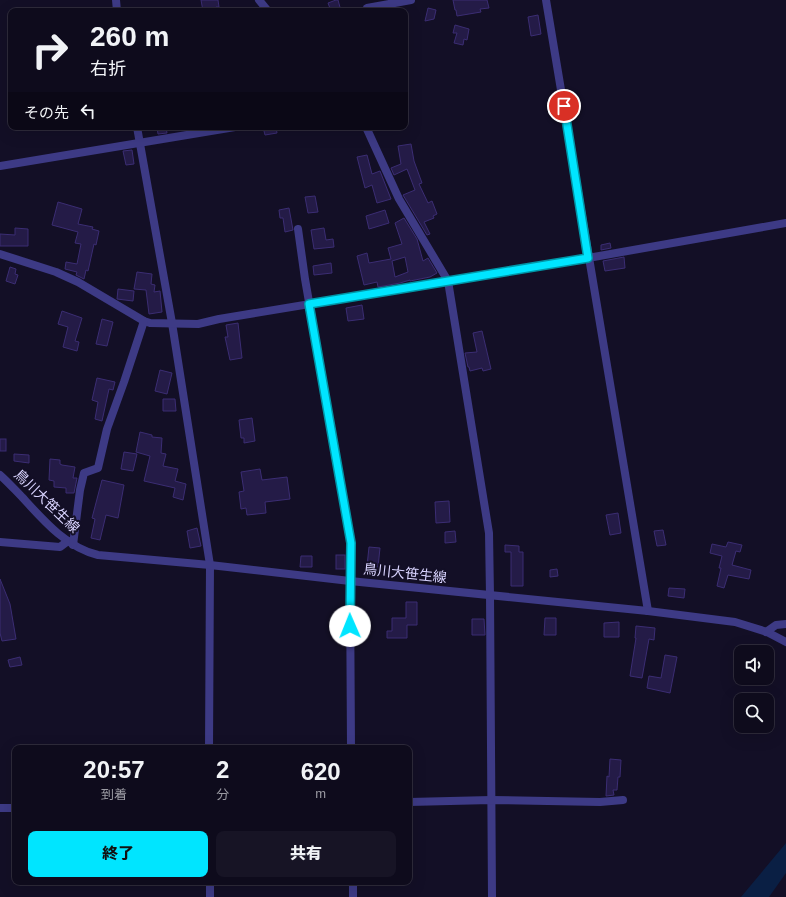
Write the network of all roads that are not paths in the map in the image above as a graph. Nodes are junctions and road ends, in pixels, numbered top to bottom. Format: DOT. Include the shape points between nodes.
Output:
graph roads {
  1 [pos="259,0"];
  2 [pos="411,0"];
  3 [pos="546,0"];
  4 [pos="266,8"];
  5 [pos="368,8"];
  6 [pos="138,130"];
  7 [pos="217,130"];
  8 [pos="367,130"];
  9 [pos="140,143"];
  10 [pos="0,166"];
  11 [pos="786,223"];
  12 [pos="298,229"];
  13 [pos="0,254"];
  14 [pos="588,258"];
  15 [pos="448,281"];
  16 [pos="309,304"];
  17 [pos="144,321"];
  18 [pos="172,323"];
  19 [pos="0,475"];
  20 [pos="0,542"];
  21 [pos="70,543"];
  22 [pos="210,565"];
  23 [pos="350,581"];
  24 [pos="490,595"];
  25 [pos="648,610"];
  26 [pos="786,624"];
  27 [pos="766,632"];
  28 [pos="786,642"];
  29 [pos="209,745"];
  30 [pos="351,745"];
  31 [pos="491,800"];
  32 [pos="623,800"];
  33 [pos="412,802"];
  34 [pos="0,808"];
  35 [pos="12,808"];
  36 [pos="210,885"];
  37 [pos="353,885"];
  38 [pos="210,897"];
  39 [pos="353,897"];
  40 [pos="492,897"];
  1 -- 4 [label="street"];
  2 -- 5 [label="street"];
  3 -- 14 [label="street"];
  6 -- 9 [label="street"];
  7 -- 9 [label="street"];
  8 -- 15 [label="street" via="399,199"];
  9 -- 10 [label="street"];
  9 -- 18 [label="street"];
  11 -- 14 [label="street"];
  12 -- 16 [label="street"];
  13 -- 17 [label="street" via="78,282"];
  14 -- 15 [label="street"];
  14 -- 25 [label="street"];
  15 -- 16 [label="street"];
  15 -- 24 [label="street" via="489,533"];
  16 -- 18 [label="street" via="201,324"];
  16 -- 23 [label="street" via="351,543"];
  17 -- 18 [label="street"];
  17 -- 21 [label="street" via="107,429 98,468 84,473"];
  18 -- 22 [label="street"];
  19 -- 21 [label="street, 鳥川大笹生線"];
  20 -- 21 [label="street" via="60,547"];
  21 -- 22 [label="street, 鳥川大笹生線" via="81,550 98,555"];
  22 -- 23 [label="street, 鳥川大笹生線"];
  22 -- 29 [label="street"];
  23 -- 24 [label="street, 鳥川大笹生線"];
  23 -- 30 [label="street"];
  24 -- 25 [label="street, 鳥川大笹生線"];
  24 -- 31 [label="street"];
  25 -- 27 [label="street, 鳥川大笹生線" via="735,622"];
  26 -- 27 [label="street" via="776,625"];
  27 -- 28 [label="street, 鳥川大笹生線"];
  31 -- 32 [label="street"];
  31 -- 33 [label="street"];
  31 -- 40 [label="street"];
  34 -- 35 [label="street"];
  36 -- 38 [label="street"];
  37 -- 39 [label="street"];
}
